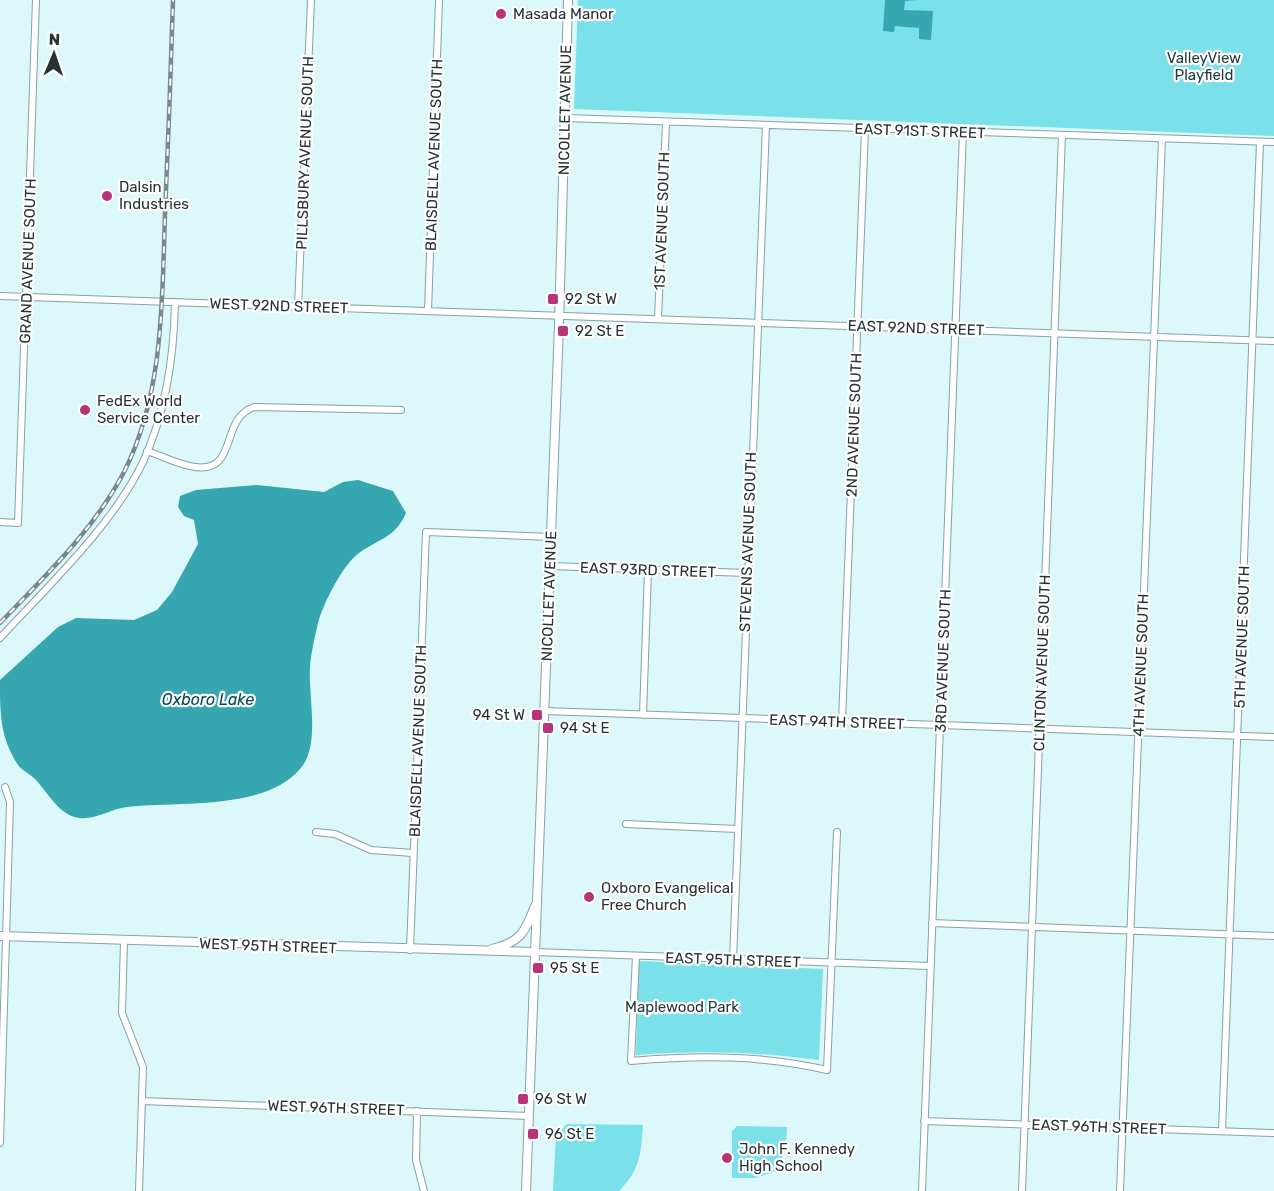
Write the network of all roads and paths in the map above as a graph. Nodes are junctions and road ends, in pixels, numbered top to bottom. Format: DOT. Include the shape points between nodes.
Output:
graph roads {
  1 [pos="36,0"];
  2 [pos="311,0"];
  3 [pos="439,0"];
  4 [pos="568,0"];
  5 [pos="566,118"];
  6 [pos="666,122"];
  7 [pos="766,125"];
  8 [pos="865,129"];
  9 [pos="963,132"];
  10 [pos="1062,135"];
  11 [pos="1162,139"];
  12 [pos="1260,142"];
  13 [pos="1274,142"];
  14 [pos="0,296"];
  15 [pos="27,297"];
  16 [pos="176,302"];
  17 [pos="298,307"];
  18 [pos="428,311"];
  19 [pos="559,315"];
  20 [pos="658,319"];
  21 [pos="758,323"];
  22 [pos="857,326"];
  23 [pos="956,330"];
  24 [pos="1055,333"];
  25 [pos="1154,336"];
  26 [pos="1253,340"];
  27 [pos="1274,341"];
  28 [pos="401,411"];
  29 [pos="147,450"];
  30 [pos="0,522"];
  31 [pos="551,537"];
  32 [pos="550,566"];
  33 [pos="648,570"];
  34 [pos="747,573"];
  35 [pos="0,639"];
  36 [pos="544,711"];
  37 [pos="643,715"];
  38 [pos="741,718"];
  39 [pos="842,722"];
  40 [pos="940,725"];
  41 [pos="1039,729"];
  42 [pos="1138,732"];
  43 [pos="1238,736"];
  44 [pos="1274,737"];
  45 [pos="5,787"];
  46 [pos="626,825"];
  47 [pos="737,829"];
  48 [pos="316,832"];
  49 [pos="837,832"];
  50 [pos="413,853"];
  51 [pos="537,900"];
  52 [pos="932,923"];
  53 [pos="1032,927"];
  54 [pos="1131,930"];
  55 [pos="1230,934"];
  56 [pos="3,936"];
  57 [pos="1274,936"];
  58 [pos="124,941"];
  59 [pos="410,950"];
  60 [pos="481,952"];
  61 [pos="536,952"];
  62 [pos="636,956"];
  63 [pos="734,960"];
  64 [pos="831,963"];
  65 [pos="930,966"];
  66 [pos="142,1101"];
  67 [pos="417,1111"];
  68 [pos="529,1116"];
  69 [pos="924,1121"];
  70 [pos="1024,1125"];
  71 [pos="1123,1128"];
  72 [pos="1222,1131"];
  73 [pos="1274,1133"];
  74 [pos="0,1143"];
  75 [pos="139,1191"];
  76 [pos="424,1191"];
  77 [pos="526,1191"];
  78 [pos="921,1191"];
  79 [pos="1022,1191"];
  80 [pos="1120,1191"];
  1 -- 15 [label="street, GRAND AVENUE SOUTH"];
  2 -- 17 [label="street, PILLSBURY AVENUE SOUTH"];
  3 -- 18 [label="street, BLAISDELL AVENUE SOUTH"];
  4 -- 5 [label="main road, NICOLLET AVENUE"];
  5 -- 6 [label="street, EAST 91ST STREET"];
  5 -- 19 [label="main road, NICOLLET AVENUE"];
  6 -- 7 [label="street, EAST 91ST STREET"];
  6 -- 20 [label="street, 1ST AVENUE SOUTH"];
  7 -- 8 [label="street, EAST 91ST STREET"];
  7 -- 21 [label="street, STEVENS AVENUE SOUTH"];
  8 -- 9 [label="street, EAST 91ST STREET"];
  8 -- 22 [label="street, 2ND AVENUE SOUTH"];
  9 -- 10 [label="street, EAST 91ST STREET"];
  9 -- 23 [label="street, 3RD AVENUE SOUTH"];
  10 -- 11 [label="street, EAST 91ST STREET"];
  10 -- 24 [label="street, CLINTON AVENUE SOUTH"];
  11 -- 12 [label="street, EAST 91ST STREET"];
  11 -- 25 [label="street, 4TH AVENUE SOUTH"];
  12 -- 13 [label="street, EAST 91ST STREET"];
  12 -- 26 [label="street, 5TH AVENUE SOUTH"];
  14 -- 15 [label="street, WEST 92ND STREET"];
  15 -- 16 [label="street, WEST 92ND STREET"];
  15 -- 30 [label="street, GRAND AVENUE SOUTH" via="18,523"];
  16 -- 17 [label="street, WEST 92ND STREET"];
  16 -- 29 [label="street" via="171,367"];
  17 -- 18 [label="street, WEST 92ND STREET"];
  18 -- 19 [label="street, WEST 92ND STREET"];
  19 -- 20 [label="street, EAST 92ND STREET"];
  19 -- 31 [label="main road, NICOLLET AVENUE"];
  20 -- 21 [label="street, EAST 92ND STREET"];
  21 -- 22 [label="street, EAST 92ND STREET"];
  21 -- 34 [label="street, STEVENS AVENUE SOUTH"];
  22 -- 23 [label="street, EAST 92ND STREET"];
  22 -- 39 [label="street, 2ND AVENUE SOUTH"];
  23 -- 24 [label="street, EAST 92ND STREET"];
  23 -- 40 [label="street, 3RD AVENUE SOUTH"];
  24 -- 25 [label="street, EAST 92ND STREET"];
  24 -- 41 [label="street, CLINTON AVENUE SOUTH"];
  25 -- 26 [label="street, EAST 92ND STREET"];
  25 -- 42 [label="street, 4TH AVENUE SOUTH"];
  26 -- 27 [label="street, EAST 92ND STREET"];
  26 -- 43 [label="street, 5TH AVENUE SOUTH"];
  28 -- 29 [label="street" via="254,407 239,415 225,454 212,465 195,467"];
  29 -- 35 [label="street" via="136,475 95,533"];
  31 -- 32 [label="main road, NICOLLET AVENUE"];
  31 -- 50 [label="street, BLAISDELL AVENUE SOUTH" via="426,532"];
  32 -- 33 [label="street, EAST 93RD STREET"];
  32 -- 36 [label="main road, NICOLLET AVENUE"];
  33 -- 34 [label="street, EAST 93RD STREET"];
  33 -- 37 [label="street"];
  34 -- 38 [label="street, STEVENS AVENUE SOUTH"];
  36 -- 37 [label="street, EAST 94TH STREET"];
  36 -- 51 [label="main road, NICOLLET AVENUE"];
  37 -- 38 [label="street, EAST 94TH STREET"];
  38 -- 39 [label="street, EAST 94TH STREET"];
  38 -- 47 [label="street, STEVENS AVENUE SOUTH"];
  39 -- 40 [label="street, EAST 94TH STREET"];
  40 -- 41 [label="street, EAST 94TH STREET"];
  40 -- 52 [label="street, 3RD AVENUE SOUTH"];
  41 -- 42 [label="street, EAST 94TH STREET"];
  41 -- 53 [label="street, CLINTON AVENUE SOUTH"];
  42 -- 43 [label="street, EAST 94TH STREET"];
  42 -- 54 [label="street, 4TH AVENUE SOUTH"];
  43 -- 44 [label="street, EAST 94TH STREET"];
  43 -- 55 [label="street, 5TH AVENUE SOUTH"];
  45 -- 56 [label="street" via="10,802"];
  46 -- 47 [label="street"];
  47 -- 63 [label="street, STEVENS AVENUE SOUTH"];
  48 -- 50 [label="street" via="335,834 370,850"];
  49 -- 64 [label="street"];
  50 -- 59 [label="street, BLAISDELL AVENUE SOUTH"];
  51 -- 60 [label="main road" via="526,928 515,941"];
  51 -- 61 [label="main road, NICOLLET AVENUE"];
  52 -- 53 [label="street"];
  52 -- 65 [label="street, 3RD AVENUE SOUTH"];
  53 -- 54 [label="street"];
  53 -- 70 [label="street, CLINTON AVENUE SOUTH"];
  54 -- 55 [label="street"];
  54 -- 71 [label="street, 4TH AVENUE SOUTH"];
  55 -- 57 [label="street"];
  55 -- 72 [label="street, 5TH AVENUE SOUTH"];
  56 -- 58 [label="main road, WEST 95TH STREET"];
  56 -- 74 [label="street"];
  58 -- 59 [label="main road, WEST 95TH STREET"];
  58 -- 66 [label="street" via="122,1013 143,1066"];
  59 -- 60 [label="main road, WEST 95TH STREET"];
  60 -- 61 [label="main road, WEST 95TH STREET"];
  61 -- 62 [label="street, EAST 95TH STREET"];
  61 -- 68 [label="main road, NICOLLET AVENUE"];
  62 -- 63 [label="street, EAST 95TH STREET"];
  62 -- 64 [label="street" via="631,1061 729,1055 827,1070"];
  63 -- 64 [label="street, EAST 95TH STREET"];
  64 -- 65 [label="street, EAST 95TH STREET"];
  65 -- 69 [label="street, 3RD AVENUE SOUTH"];
  66 -- 67 [label="street, WEST 96TH STREET"];
  66 -- 75 [label="street"];
  67 -- 68 [label="street, WEST 96TH STREET"];
  67 -- 76 [label="street" via="416,1160"];
  68 -- 77 [label="main road, NICOLLET AVENUE"];
  69 -- 70 [label="street, EAST 96TH STREET"];
  69 -- 78 [label="street, 3RD AVENUE SOUTH"];
  70 -- 71 [label="street, EAST 96TH STREET"];
  70 -- 79 [label="street, CLINTON AVENUE SOUTH"];
  71 -- 72 [label="street, EAST 96TH STREET"];
  71 -- 80 [label="street, 4TH AVENUE SOUTH"];
  72 -- 73 [label="street, EAST 96TH STREET"];
}
